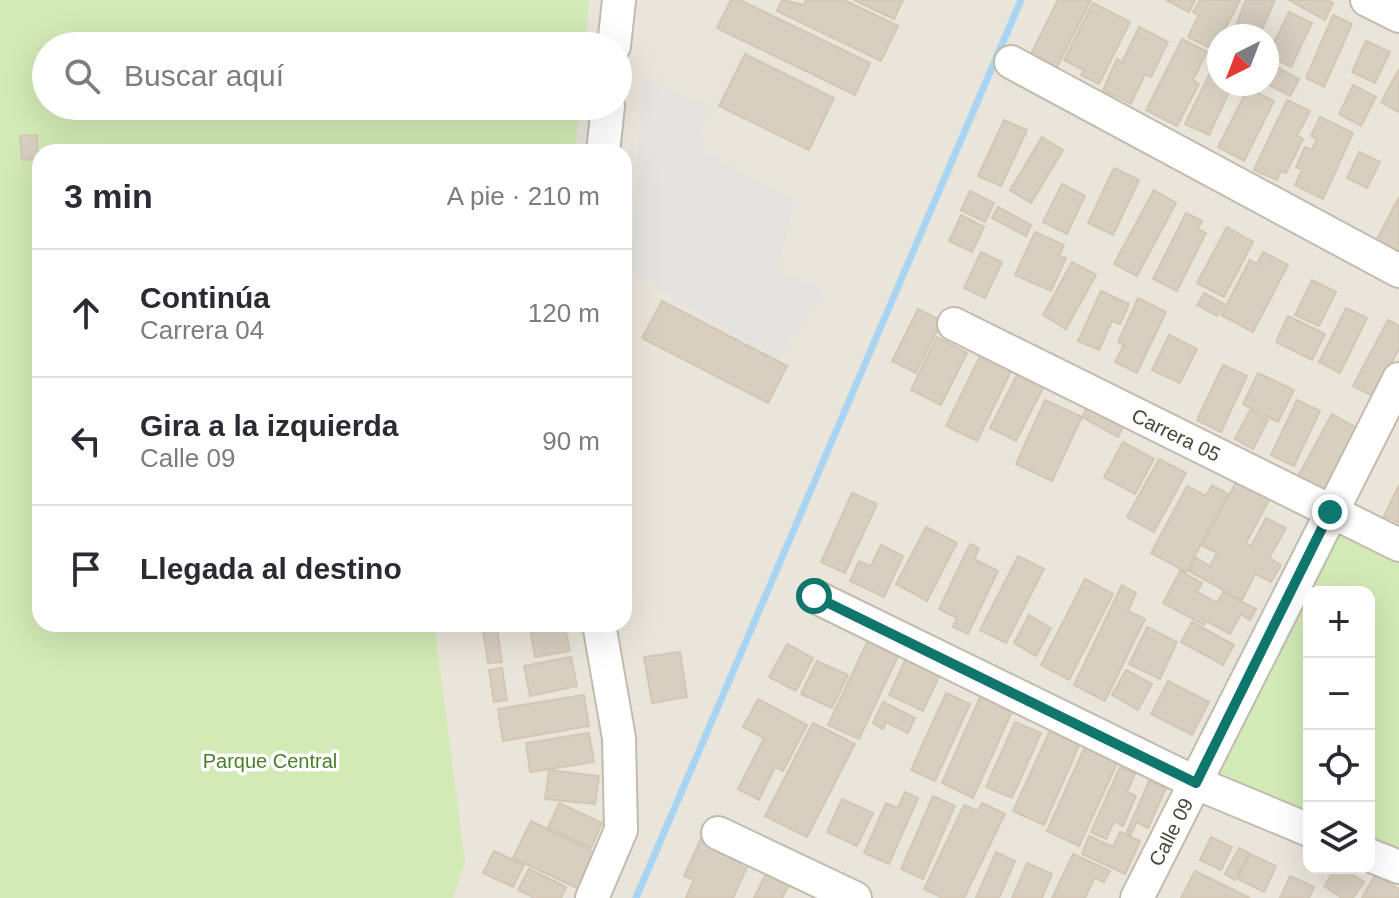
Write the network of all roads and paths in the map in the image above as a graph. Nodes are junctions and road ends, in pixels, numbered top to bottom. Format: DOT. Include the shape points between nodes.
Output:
graph roads {
  1 [pos="619,0"];
  2 [pos="1367,0"];
  3 [pos="1399,16"];
  4 [pos="616,32"];
  5 [pos="1011,62"];
  6 [pos="606,120"];
  7 [pos="604,144"];
  8 [pos="1399,271"];
  9 [pos="954,324"];
  10 [pos="1399,379"];
  11 [pos="1330,512"];
  12 [pos="1399,545"];
  13 [pos="814,596"];
  14 [pos="600,632"];
  15 [pos="1196,783"];
  16 [pos="1303,828"];
  17 [pos="718,833"];
  18 [pos="1375,857"];
  19 [pos="1399,867"];
  20 [pos="592,898"];
  21 [pos="855,898"];
  22 [pos="1137,898"];
  1 -- 4 [label="street"];
  2 -- 3 [label="street"];
  5 -- 8 [label="street"];
  6 -- 7 [label="street"];
  9 -- 11 [label="street, Carrera 05"];
  10 -- 11 [label="street, Calle 09"];
  11 -- 12 [label="street, Carrera 05"];
  11 -- 15 [label="street, Calle 09"];
  13 -- 15 [label="street"];
  14 -- 20 [label="street" via="619,738 621,830"];
  15 -- 16 [label="street"];
  15 -- 22 [label="street, Calle 09"];
  17 -- 21 [label="street"];
  18 -- 19 [label="street"];
}
